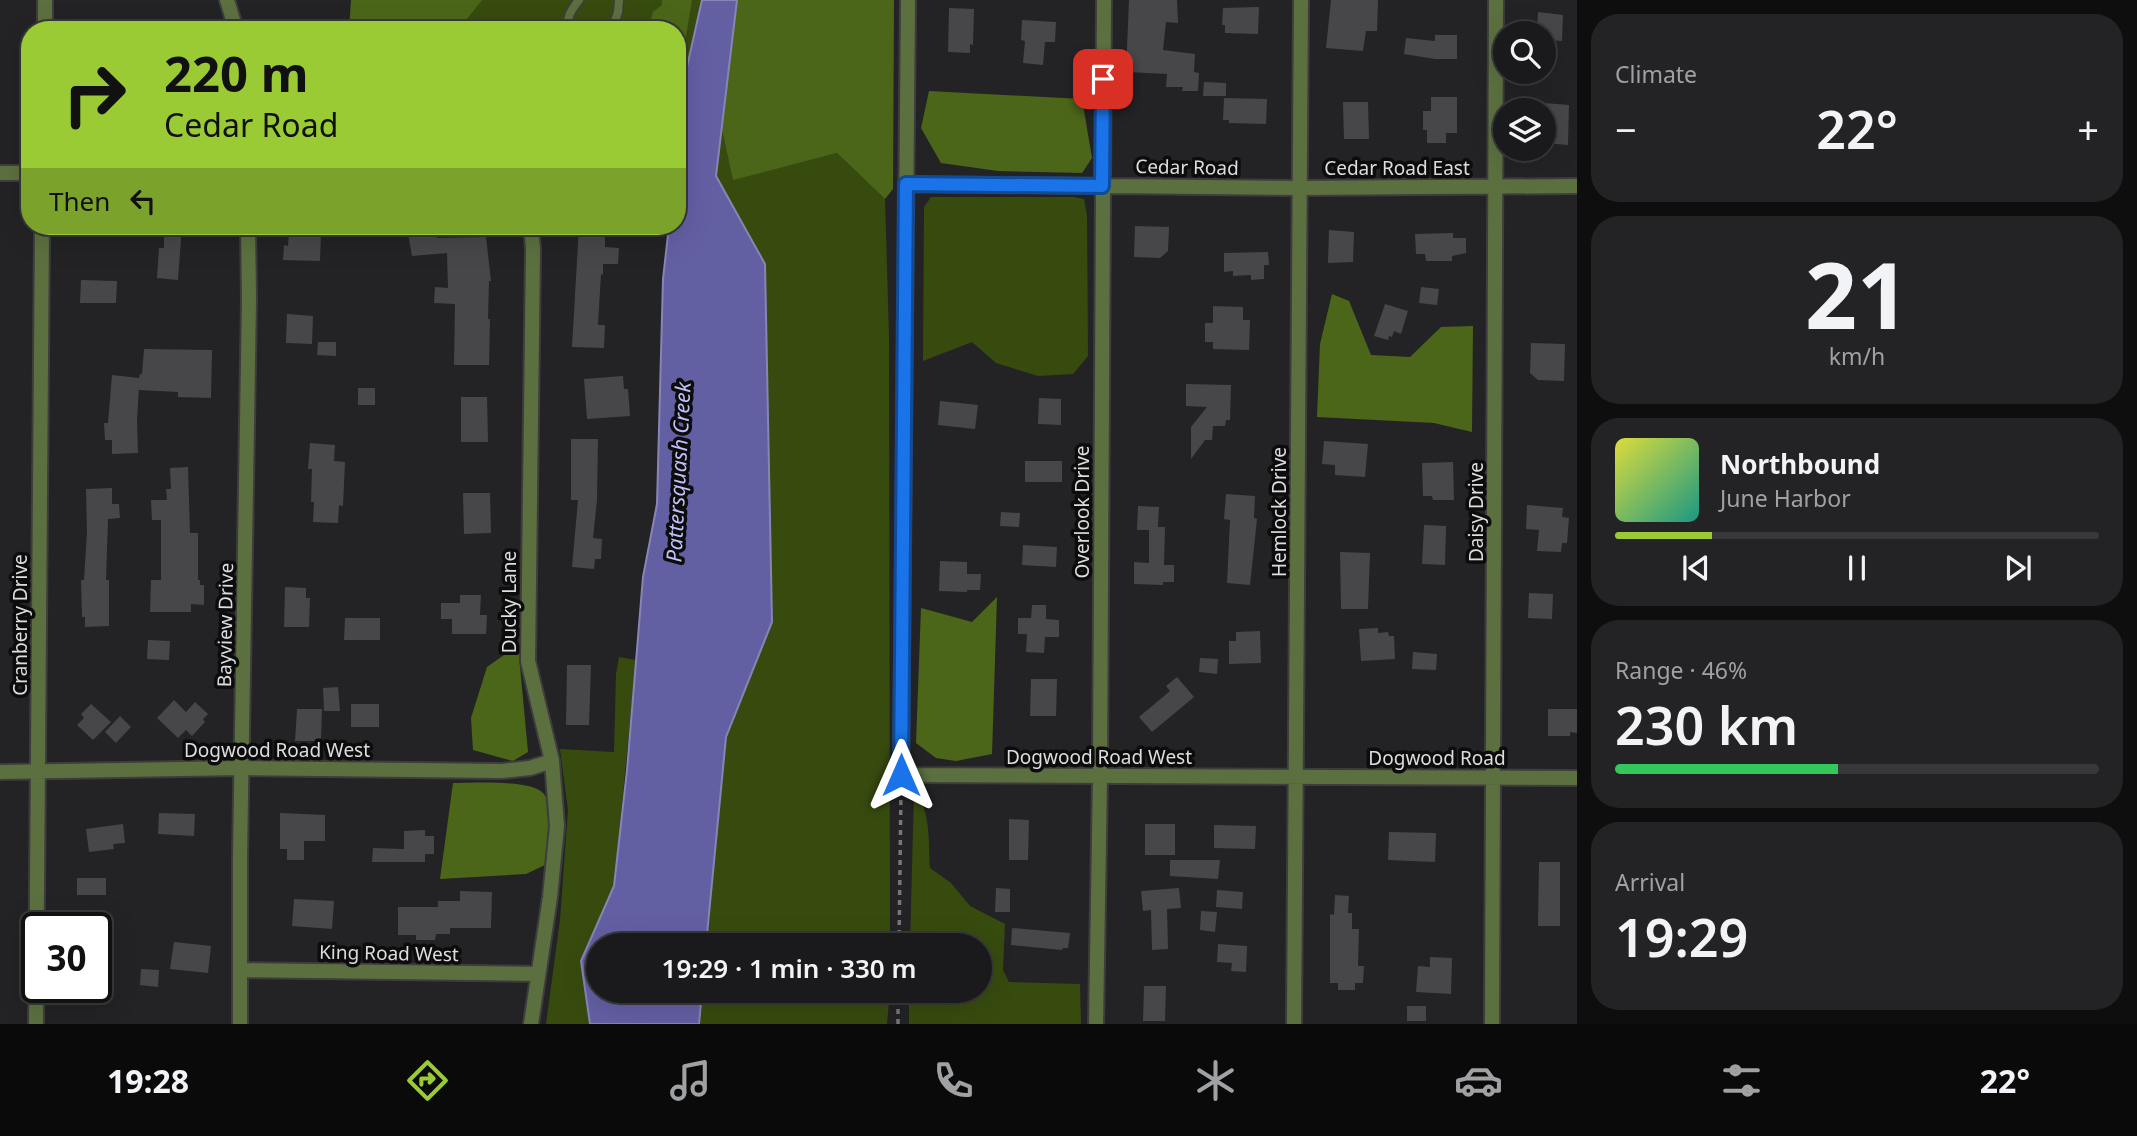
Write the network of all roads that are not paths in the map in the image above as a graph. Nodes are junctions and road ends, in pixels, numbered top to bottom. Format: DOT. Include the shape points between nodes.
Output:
graph roads {
  1 [pos="45,0"];
  2 [pos="227,0"];
  3 [pos="579,0"];
  4 [pos="619,0"];
  5 [pos="908,0"];
  6 [pos="1104,0"];
  7 [pos="1301,0"];
  8 [pos="1496,0"];
  9 [pos="45,21"];
  10 [pos="233,21"];
  11 [pos="568,21"];
  12 [pos="615,21"];
  13 [pos="0,173"];
  14 [pos="21,173"];
  15 [pos="906,184"];
  16 [pos="1102,186"];
  17 [pos="1577,186"];
  18 [pos="1300,188"];
  19 [pos="1496,188"];
  20 [pos="42,235"];
  21 [pos="248,235"];
  22 [pos="531,235"];
  23 [pos="552,761"];
  24 [pos="242,768"];
  25 [pos="0,772"];
  26 [pos="38,772"];
  27 [pos="1100,776"];
  28 [pos="1494,777"];
  29 [pos="1296,778"];
  30 [pos="1577,778"];
  31 [pos="240,970"];
  32 [pos="538,974"];
  33 [pos="36,1024"];
  34 [pos="240,1024"];
  35 [pos="531,1024"];
  36 [pos="1097,1024"];
  37 [pos="1294,1024"];
  38 [pos="1492,1024"];
  1 -- 9 [label="street"];
  2 -- 10 [label="street"];
  3 -- 11 [label="lane"];
  4 -- 12 [label="lane"];
  5 -- 15 [label="street"];
  6 -- 16 [label="street, Overlook Drive"];
  7 -- 18 [label="street, Hemlock Drive"];
  8 -- 19 [label="street, Daisy Drive"];
  13 -- 14 [label="street"];
  15 -- 16 [label="street, Cedar Road"];
  15 -- 27 [label="street, Dogwood Road West" via="901,775"];
  16 -- 18 [label="street, Cedar Road"];
  16 -- 27 [label="street, Overlook Drive"];
  17 -- 19 [label="street, Cedar Road East"];
  18 -- 19 [label="street, Cedar Road East"];
  18 -- 29 [label="street, Hemlock Drive"];
  19 -- 28 [label="street, Daisy Drive"];
  20 -- 26 [label="street, Cranberry Drive"];
  21 -- 24 [label="street, Bayview Drive"];
  22 -- 23 [label="street, Ducky Lane" via="528,661"];
  23 -- 24 [label="street, Dogwood Road West" via="502,771"];
  23 -- 32 [label="street, Ducky Lane" via="557,826"];
  24 -- 26 [label="street, Dogwood Road West"];
  24 -- 31 [label="street, Bayview Drive"];
  25 -- 26 [label="street, Dogwood Road West"];
  26 -- 33 [label="street, Cranberry Drive"];
  27 -- 29 [label="street, Dogwood Road West"];
  27 -- 36 [label="street, Overlook Drive"];
  28 -- 29 [label="street, Dogwood Road"];
  28 -- 30 [label="street, Dogwood Road"];
  28 -- 38 [label="street, Daisy Drive"];
  29 -- 37 [label="street, Hemlock Drive"];
  31 -- 32 [label="street, King Road West"];
  31 -- 34 [label="street, Bayview Drive"];
  32 -- 35 [label="street, Ducky Lane"];
}
